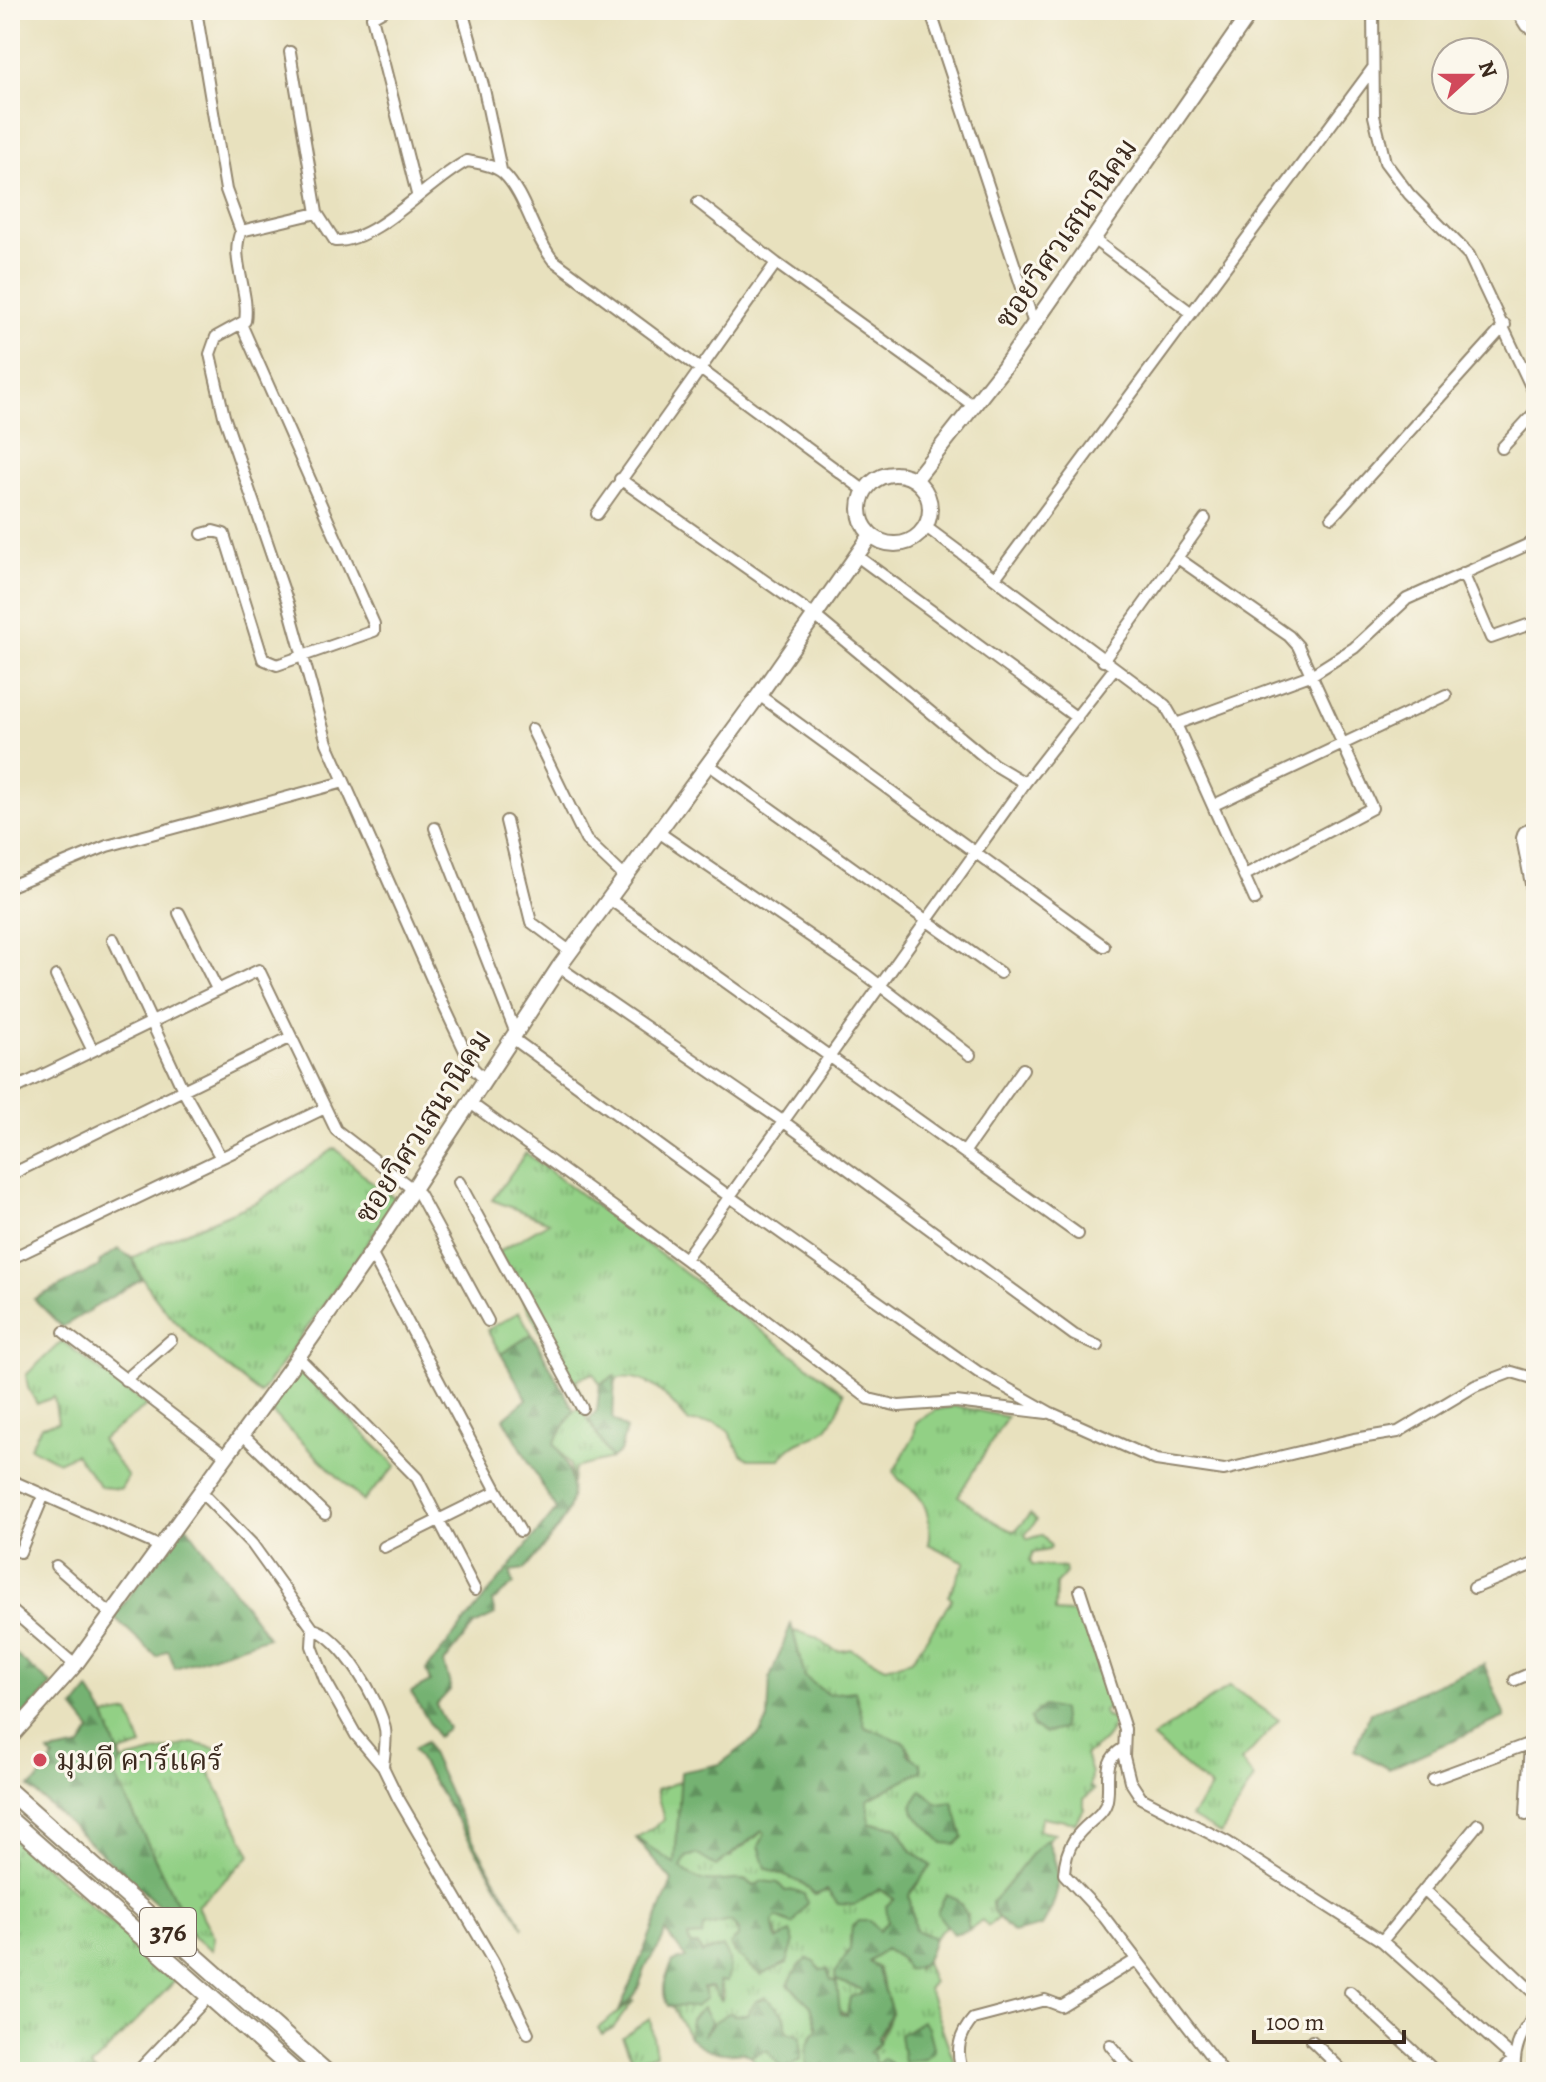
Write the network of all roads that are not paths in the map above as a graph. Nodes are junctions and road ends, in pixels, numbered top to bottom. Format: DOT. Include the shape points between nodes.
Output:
graph roads {
  1 [pos="196,10"];
  2 [pos="384,10"];
  3 [pos="462,10"];
  4 [pos="930,10"];
  5 [pos="1252,10"];
  6 [pos="1373,10"];
  7 [pos="1516,10"];
  8 [pos="1536,31"];
  9 [pos="290,52"];
  10 [pos="1373,68"];
  11 [pos="501,170"];
  12 [pos="417,194"];
  13 [pos="698,202"];
  14 [pos="317,213"];
  15 [pos="241,231"];
  16 [pos="1093,239"];
  17 [pos="776,263"];
  18 [pos="1189,311"];
  19 [pos="1034,324"];
  20 [pos="1505,325"];
  21 [pos="242,326"];
  22 [pos="700,368"];
  23 [pos="1536,397"];
  24 [pos="974,406"];
  25 [pos="1536,411"];
  26 [pos="1502,448"];
  27 [pos="620,479"];
  28 [pos="915,480"];
  29 [pos="865,491"];
  30 [pos="597,514"];
  31 [pos="1332,517"];
  32 [pos="1205,519"];
  33 [pos="926,527"];
  34 [pos="202,534"];
  35 [pos="871,535"];
  36 [pos="1536,541"];
  37 [pos="857,556"];
  38 [pos="1179,559"];
  39 [pos="1463,573"];
  40 [pos="995,578"];
  41 [pos="815,616"];
  42 [pos="1536,622"];
  43 [pos="302,656"];
  44 [pos="1103,661"];
  45 [pos="1113,670"];
  46 [pos="1313,674"];
  47 [pos="759,695"];
  48 [pos="1446,695"];
  49 [pos="1077,718"];
  50 [pos="1176,724"];
  51 [pos="532,729"];
  52 [pos="1342,742"];
  53 [pos="708,764"];
  54 [pos="344,782"];
  55 [pos="1025,783"];
  56 [pos="1214,805"];
  57 [pos="506,821"];
  58 [pos="1536,826"];
  59 [pos="435,828"];
  60 [pos="657,831"];
  61 [pos="976,853"];
  62 [pos="1245,875"];
  63 [pos="625,877"];
  64 [pos="10,886"];
  65 [pos="608,898"];
  66 [pos="1255,900"];
  67 [pos="1536,910"];
  68 [pos="179,913"];
  69 [pos="928,920"];
  70 [pos="113,939"];
  71 [pos="1104,946"];
  72 [pos="571,952"];
  73 [pos="559,967"];
  74 [pos="1000,973"];
  75 [pos="56,976"];
  76 [pos="881,986"];
  77 [pos="217,989"];
  78 [pos="153,1020"];
  79 [pos="513,1034"];
  80 [pos="291,1037"];
  81 [pos="92,1049"];
  82 [pos="831,1055"];
  83 [pos="970,1055"];
  84 [pos="1023,1069"];
  85 [pos="483,1078"];
  86 [pos="10,1091"];
  87 [pos="184,1092"];
  88 [pos="469,1102"];
  89 [pos="325,1108"];
  90 [pos="784,1122"];
  91 [pos="965,1151"];
  92 [pos="221,1158"];
  93 [pos="10,1175"];
  94 [pos="459,1182"];
  95 [pos="412,1190"];
  96 [pos="730,1197"];
  97 [pos="1078,1234"];
  98 [pos="371,1253"];
  99 [pos="10,1259"];
  100 [pos="685,1259"];
  101 [pos="488,1321"];
  102 [pos="64,1332"];
  103 [pos="171,1340"];
  104 [pos="1098,1346"];
  105 [pos="298,1357"];
  106 [pos="1536,1379"];
  107 [pos="125,1380"];
  108 [pos="582,1408"];
  109 [pos="1051,1413"];
  110 [pos="243,1435"];
  111 [pos="227,1457"];
  112 [pos="1536,1478"];
  113 [pos="10,1480"];
  114 [pos="497,1491"];
  115 [pos="201,1492"];
  116 [pos="43,1497"];
  117 [pos="1536,1506"];
  118 [pos="325,1514"];
  119 [pos="439,1520"];
  120 [pos="520,1531"];
  121 [pos="159,1546"];
  122 [pos="384,1547"];
  123 [pos="20,1552"];
  124 [pos="1536,1563"];
  125 [pos="56,1566"];
  126 [pos="1474,1588"];
  127 [pos="475,1590"];
  128 [pos="1080,1590"];
  129 [pos="10,1609"];
  130 [pos="111,1614"];
  131 [pos="313,1629"];
  132 [pos="75,1665"];
  133 [pos="1536,1671"];
  134 [pos="1515,1680"];
  135 [pos="10,1738"];
  136 [pos="1533,1742"];
  137 [pos="1122,1749"];
  138 [pos="383,1767"];
  139 [pos="1433,1779"];
  140 [pos="10,1792"];
  141 [pos="1526,1815"];
  142 [pos="10,1820"];
  143 [pos="1478,1824"];
  144 [pos="1425,1890"];
  145 [pos="1382,1941"];
  146 [pos="1136,1960"];
  147 [pos="1350,1992"];
  148 [pos="1536,1995"];
  149 [pos="209,1996"];
  150 [pos="1536,2015"];
  151 [pos="528,2033"];
  152 [pos="1312,2041"];
  153 [pos="1110,2045"];
  154 [pos="1514,2059"];
  155 [pos="137,2072"];
  156 [pos="295,2072"];
  157 [pos="326,2072"];
  158 [pos="963,2072"];
  159 [pos="1133,2072"];
  160 [pos="1223,2072"];
  161 [pos="1344,2072"];
  162 [pos="1436,2072"];
  163 [pos="1500,2072"];
  164 [pos="1515,2072"];
  1 -- 15 [label="street" via="226,190"];
  2 -- 12 [label="street" via="372,17"];
  3 -- 11 [label="street"];
  4 -- 19 [label="street"];
  5 -- 16 [label="street, ซอยวิศวเสนานิคม"];
  6 -- 10 [label="street"];
  7 -- 8 [label="street"];
  9 -- 14 [label="street"];
  10 -- 18 [label="street"];
  10 -- 20 [label="street" via="1374,116 1385,162 1469,255"];
  11 -- 12 [label="street" via="467,161"];
  11 -- 22 [label="street" via="553,260"];
  12 -- 14 [label="street" via="364,235 344,241 328,234"];
  13 -- 17 [label="street"];
  14 -- 15 [label="street"];
  15 -- 21 [label="street" via="237,254 247,313"];
  16 -- 18 [label="street"];
  16 -- 19 [label="street, ซอยวิศวเสนานิคม"];
  17 -- 22 [label="street"];
  17 -- 24 [label="street"];
  18 -- 40 [label="street"];
  19 -- 24 [label="street, ซอยวิศวเสนานิคม"];
  20 -- 23 [label="street"];
  20 -- 31 [label="street"];
  21 -- 43 [label="street" via="216,337 210,354 213,371"];
  21 -- 43 [label="street" via="374,624 374,631"];
  22 -- 27 [label="street"];
  22 -- 29 [label="street"];
  24 -- 28 [label="street, ซอยวิศวเสนานิคม"];
  25 -- 26 [label="street"];
  27 -- 30 [label="street"];
  27 -- 41 [label="street"];
  28 -- 29 [label="street" via="882,476"];
  28 -- 33 [label="street" via="931,507"];
  29 -- 35 [label="street" via="860,514"];
  32 -- 38 [label="street"];
  33 -- 35 [label="street" via="901,545"];
  33 -- 40 [label="street"];
  34 -- 43 [label="street" via="224,534 264,661 277,665"];
  35 -- 37 [label="street, ซอยวิศวเสนานิคม"];
  36 -- 39 [label="street"];
  37 -- 41 [label="street, ซอยวิศวเสนานิคม"];
  37 -- 49 [label="street"];
  38 -- 44 [label="street"];
  38 -- 46 [label="street" via="1289,636"];
  39 -- 42 [label="street" via="1491,638"];
  39 -- 46 [label="street" via="1407,599 1354,648"];
  40 -- 44 [label="street"];
  41 -- 47 [label="street, ซอยวิศวเสนานิคม"];
  41 -- 55 [label="street" via="993,764"];
  43 -- 54 [label="street"];
  44 -- 45 [label="street"];
  45 -- 49 [label="street"];
  45 -- 50 [label="street" via="1165,705"];
  46 -- 50 [label="street"];
  46 -- 52 [label="street"];
  47 -- 53 [label="street, ซอยวิศวเสนานิคม"];
  47 -- 61 [label="street"];
  48 -- 52 [label="street"];
  49 -- 55 [label="street"];
  50 -- 56 [label="street"];
  51 -- 63 [label="street" via="586,840"];
  52 -- 56 [label="street"];
  52 -- 62 [label="street" via="1370,811"];
  53 -- 60 [label="street, ซอยวิศวเสนานิคม"];
  53 -- 69 [label="street"];
  54 -- 64 [label="street" via="107,846"];
  54 -- 85 [label="street" via="473,1068"];
  55 -- 61 [label="street"];
  56 -- 62 [label="street"];
  57 -- 72 [label="street" via="531,922"];
  58 -- 67 [label="street" via="1522,838"];
  59 -- 79 [label="street"];
  60 -- 63 [label="street, ซอยวิศวเสนานิคม"];
  60 -- 76 [label="street"];
  61 -- 69 [label="street"];
  61 -- 71 [label="street"];
  62 -- 66 [label="street"];
  63 -- 65 [label="street, ซอยวิศวเสนานิคม"];
  65 -- 72 [label="street, ซอยวิศวเสนานิคม"];
  65 -- 82 [label="street"];
  68 -- 77 [label="street"];
  69 -- 74 [label="street"];
  69 -- 76 [label="street"];
  70 -- 78 [label="street"];
  72 -- 73 [label="street, ซอยวิศวเสนานิคม"];
  73 -- 79 [label="street, ซอยวิศวเสนานิคม"];
  73 -- 90 [label="street"];
  75 -- 81 [label="street"];
  76 -- 82 [label="street"];
  76 -- 83 [label="street"];
  77 -- 78 [label="street"];
  77 -- 80 [label="street" via="259,970"];
  78 -- 81 [label="street"];
  78 -- 87 [label="street"];
  79 -- 85 [label="street, ซอยวิศวเสนานิคม"];
  79 -- 96 [label="street"];
  80 -- 87 [label="street"];
  80 -- 89 [label="street"];
  81 -- 86 [label="street"];
  82 -- 90 [label="street"];
  82 -- 91 [label="street"];
  84 -- 91 [label="street"];
  85 -- 88 [label="street, ซอยวิศวเสนานิคม"];
  87 -- 92 [label="street"];
  87 -- 93 [label="street"];
  88 -- 95 [label="street, ซอยวิศวเสนานิคม"];
  88 -- 100 [label="street"];
  89 -- 92 [label="street"];
  89 -- 95 [label="street" via="344,1138"];
  90 -- 96 [label="street"];
  90 -- 104 [label="street" via="1036,1309"];
  91 -- 97 [label="street"];
  92 -- 99 [label="street"];
  94 -- 108 [label="street"];
  95 -- 98 [label="street, ซอยวิศวเสนานิคม"];
  95 -- 101 [label="street" via="424,1201"];
  96 -- 100 [label="street"];
  96 -- 109 [label="street" via="978,1372"];
  98 -- 105 [label="street, ซอยวิศวเสนานิคม"];
  98 -- 114 [label="street"];
  100 -- 109 [label="street" via="869,1399 899,1406 956,1402"];
  102 -- 107 [label="street"];
  103 -- 107 [label="street"];
  105 -- 110 [label="street, ซอยวิศวเสนานิคม"];
  105 -- 119 [label="street" via="417,1478"];
  106 -- 109 [label="street" via="1512,1372 1475,1386 1398,1432 1224,1470 1156,1460"];
  107 -- 111 [label="street"];
  110 -- 111 [label="street, ซอยวิศวเสนานิคม"];
  110 -- 118 [label="street"];
  111 -- 115 [label="street, ซอยวิศวเสนานิคม"];
  112 -- 117 [label="street"];
  113 -- 116 [label="street"];
  114 -- 119 [label="street"];
  114 -- 120 [label="street"];
  115 -- 121 [label="street, ซอยวิศวเสนานิคม"];
  115 -- 131 [label="street" via="252,1544"];
  116 -- 121 [label="street"];
  116 -- 123 [label="street"];
  119 -- 122 [label="street"];
  119 -- 127 [label="street"];
  121 -- 130 [label="street, ซอยวิศวเสนานิคม"];
  124 -- 126 [label="street"];
  125 -- 130 [label="street"];
  128 -- 137 [label="street" via="1125,1729"];
  129 -- 132 [label="street"];
  130 -- 132 [label="street, ซอยวิศวเสนานิคม"];
  131 -- 138 [label="street" via="312,1646 325,1680 356,1735"];
  131 -- 138 [label="street" via="323,1632 353,1664 371,1696 385,1729"];
  132 -- 135 [label="street, ซอยวิศวเสนานิคม"];
  133 -- 134 [label="street"];
  136 -- 139 [label="street"];
  136 -- 141 [label="street"];
  137 -- 145 [label="street" via="1130,1781 1141,1798 1227,1842"];
  137 -- 146 [label="street" via="1108,1765 1102,1810 1065,1852 1064,1874"];
  138 -- 151 [label="street"];
  140 -- 157 [label="main road, 376"];
  142 -- 149 [label="main road, 376"];
  143 -- 144 [label="street"];
  144 -- 145 [label="street"];
  144 -- 148 [label="street"];
  145 -- 154 [label="street"];
  146 -- 158 [label="street" via="1061,2006 1045,2000 973,2019 959,2043"];
  146 -- 160 [label="street"];
  147 -- 162 [label="street"];
  149 -- 155 [label="street"];
  149 -- 156 [label="main road, 376"];
  150 -- 154 [label="street" via="1520,2037"];
  152 -- 161 [label="street"];
  153 -- 159 [label="street"];
  154 -- 163 [label="street"];
  154 -- 164 [label="street"];
}
